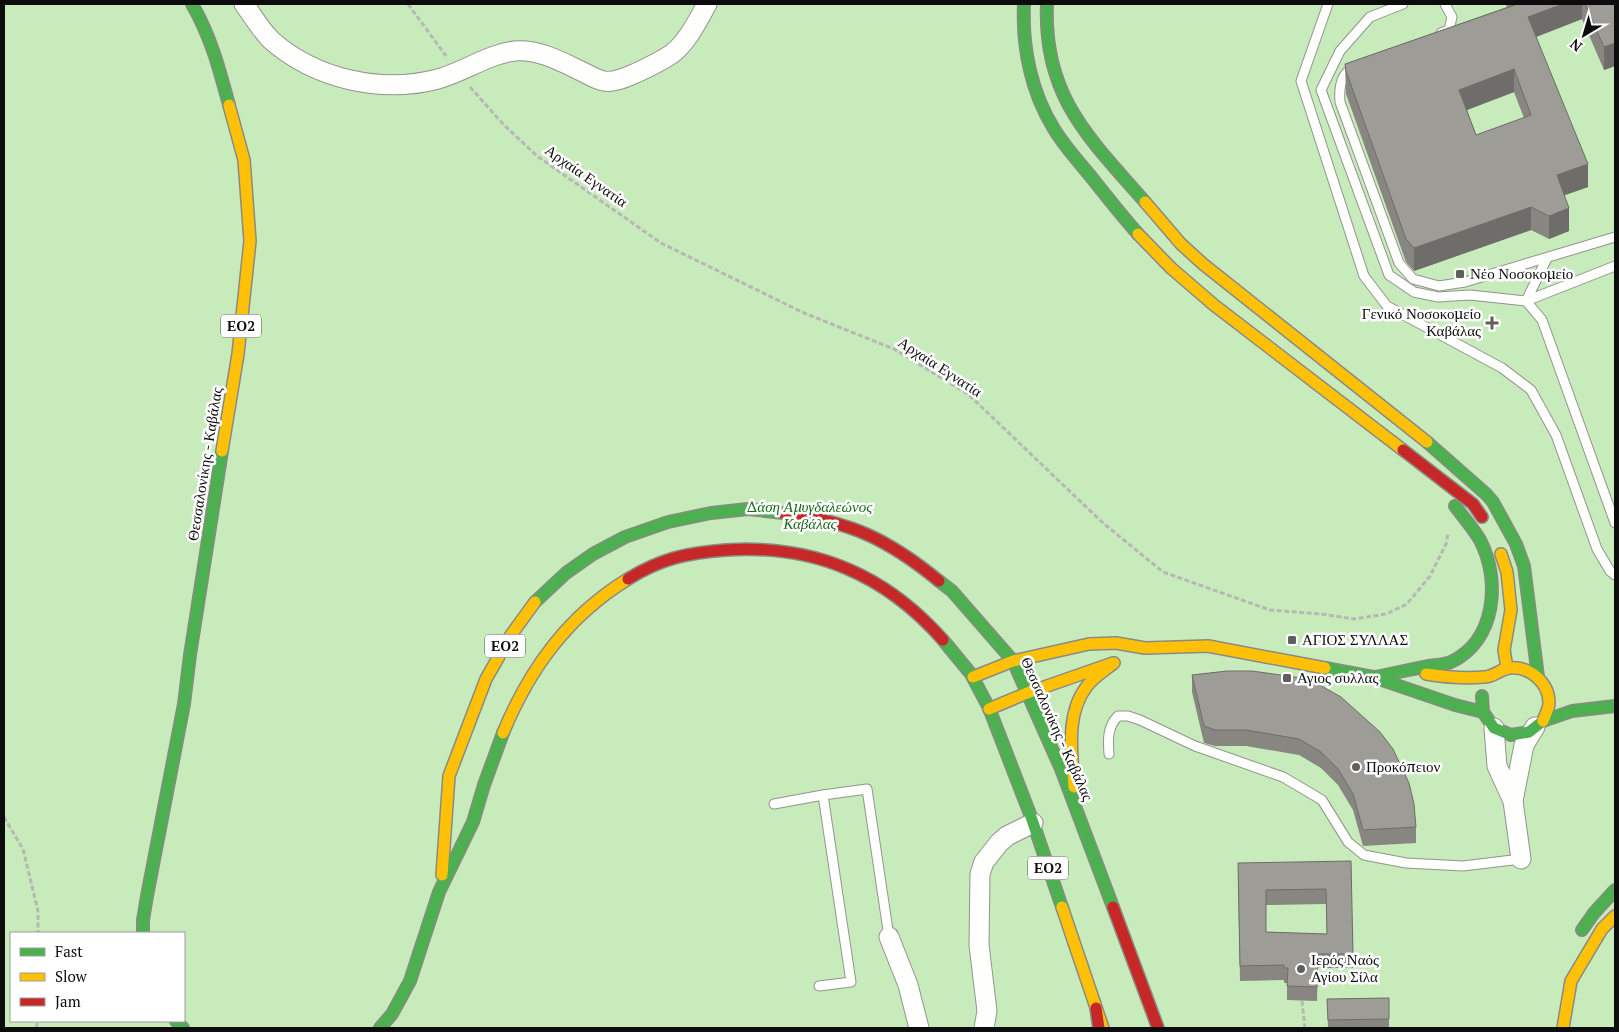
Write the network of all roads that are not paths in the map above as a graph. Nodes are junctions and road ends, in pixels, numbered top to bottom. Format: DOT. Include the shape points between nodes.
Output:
graph roads {
  1 [pos="192,4"];
  2 [pos="244,4"];
  3 [pos="707,4"];
  4 [pos="1024,4"];
  5 [pos="1047,4"];
  6 [pos="1328,4"];
  7 [pos="1402,4"];
  8 [pos="1445,4"];
  9 [pos="1431,37"];
  10 [pos="1358,66"];
  11 [pos="1615,237"];
  12 [pos="1546,258"];
  13 [pos="1615,266"];
  14 [pos="1465,282"];
  15 [pos="1470,295"];
  16 [pos="1526,301"];
  17 [pos="1420,463"];
  18 [pos="1615,523"];
  19 [pos="1489,528"];
  20 [pos="1496,540"];
  21 [pos="1615,575"];
  22 [pos="1145,648"];
  23 [pos="1122,659"];
  24 [pos="1013,661"];
  25 [pos="1507,668"];
  26 [pos="1404,672"];
  27 [pos="973,677"];
  28 [pos="1492,677"];
  29 [pos="1538,677"];
  30 [pos="1373,678"];
  31 [pos="1027,692"];
  32 [pos="1592,698"];
  33 [pos="1615,706"];
  34 [pos="989,709"];
  35 [pos="1483,712"];
  36 [pos="1539,724"];
  37 [pos="1494,728"];
  38 [pos="1109,754"];
  39 [pos="823,795"];
  40 [pos="1513,801"];
  41 [pos="774,804"];
  42 [pos="1077,811"];
  43 [pos="1033,823"];
  44 [pos="1521,859"];
  45 [pos="440,889"];
  46 [pos="1615,890"];
  47 [pos="1615,916"];
  48 [pos="143,932"];
  49 [pos="889,937"];
  50 [pos="1576,942"];
  51 [pos="1567,967"];
  52 [pos="1571,981"];
  53 [pos="819,986"];
  54 [pos="380,1028"];
  55 [pos="919,1028"];
  56 [pos="984,1028"];
  57 [pos="1101,1028"];
  58 [pos="1158,1028"];
  59 [pos="1563,1028"];
  1 -- 48 [label="main road, Θεσσαλονίκης - Καβάλας / ΕΟ2" via="213,48 244,160 250,241 238,354 184,704"];
  2 -- 3 [label="street" via="258,25 280,47 310,66 336,76 385,85 421,82 458,73 495,55 517,51 553,58 604,81 618,80 676,50"];
  4 -- 17 [label="main road" via="1030,70 1043,108 1050,123 1102,192 1184,279"];
  5 -- 29 [label="main road" via="1046,32 1052,68 1074,118 1182,244 1450,461 1493,502 1524,566"];
  6 -- 21 [label="lane" via="1301,81 1364,276 1387,306 1502,368 1531,390 1556,436 1597,549"];
  7 -- 15 [label="lane" via="1370,17 1340,51 1321,90 1389,275 1414,292 1438,297"];
  8 -- 9 [label="lane" via="1452,17 1449,30"];
  10 -- 14 [label="lane" via="1349,69 1339,86 1340,102 1399,262 1413,279 1439,286"];
  11 -- 12 [label="lane"];
  12 -- 14 [label="lane"];
  12 -- 16 [label="lane"];
  13 -- 16 [label="lane"];
  14 -- 15 [label="lane"];
  15 -- 16 [label="lane"];
  16 -- 18 [label="lane" via="1542,320"];
  17 -- 19 [label="main road" via="1473,504"];
  17 -- 26 [label="main road" via="1480,542 1490,582 1490,607 1487,625 1458,657 1450,662"];
  20 -- 25 [label="main road" via="1507,572 1511,610 1504,650"];
  22 -- 23 [label="main road"];
  22 -- 24 [label="main road" via="1116,643 1088,644"];
  22 -- 30 [label="main road" via="1208,646"];
  23 -- 31 [label="main road"];
  23 -- 42 [label="main road" via="1088,684 1077,705 1072,734"];
  24 -- 27 [label="main road"];
  24 -- 31 [label="main road, Θεσσαλονίκης - Καβάλας / ΕΟ2"];
  24 -- 45 [label="main road, Θεσσαλονίκης - Καβάλας / ΕΟ2" via="952,591 913,559 878,538 846,525 794,514 729,510 668,522 625,537 566,573 538,599 511,635 486,679 449,776"];
  25 -- 28 [label="main road"];
  25 -- 29 [label="main road" via="1524,668"];
  26 -- 28 [label="main road" via="1452,678"];
  26 -- 30 [label="main road"];
  27 -- 34 [label="main road, Θεσσαλονίκης - Καβάλας / ΕΟ2"];
  27 -- 45 [label="main road, Θεσσαλονίκης - Καβάλας / ΕΟ2" via="926,621 892,592 832,560 768,548 732,548 662,560 600,598 553,646 528,680 496,749 474,821"];
  28 -- 35 [label="main road" via="1482,693"];
  29 -- 36 [label="main road" via="1551,689 1549,704"];
  30 -- 35 [label="main road"];
  31 -- 34 [label="main road"];
  31 -- 42 [label="main road, Θεσσαλονίκης - Καβάλας / ΕΟ2"];
  32 -- 33 [label="main road"];
  33 -- 36 [label="main road" via="1572,711"];
  34 -- 43 [label="main road, Θεσσαλονίκης - Καβάλας / ΕΟ2"];
  35 -- 37 [label="main road"];
  36 -- 37 [label="main road" via="1529,732 1511,735"];
  36 -- 40 [label="street" via="1524,744"];
  37 -- 40 [label="street" via="1497,766"];
  38 -- 44 [label="lane" via="1111,723 1118,716 1128,716 1195,746 1283,777 1322,800 1348,842 1364,855 1406,863 1463,866"];
  39 -- 41 [label="lane"];
  39 -- 49 [label="lane" via="867,789"];
  39 -- 53 [label="lane" via="851,982"];
  40 -- 44 [label="street"];
  42 -- 58 [label="main road, Θεσσαλονίκης - Καβάλας / ΕΟ2"];
  43 -- 56 [label="street" via="999,843 984,862 980,874 979,945 987,1010"];
  43 -- 57 [label="main road, Θεσσαλονίκης - Καβάλας / ΕΟ2"];
  45 -- 54 [label="main road, Θεσσαλονίκης - Καβάλας / ΕΟ2" via="408,987"];
  46 -- 50 [label="main road" via="1594,913"];
  47 -- 52 [label="main road" via="1602,929"];
  49 -- 55 [label="street" via="908,985"];
  51 -- 52 [label="main road"];
  52 -- 59 [label="main road"];
}
